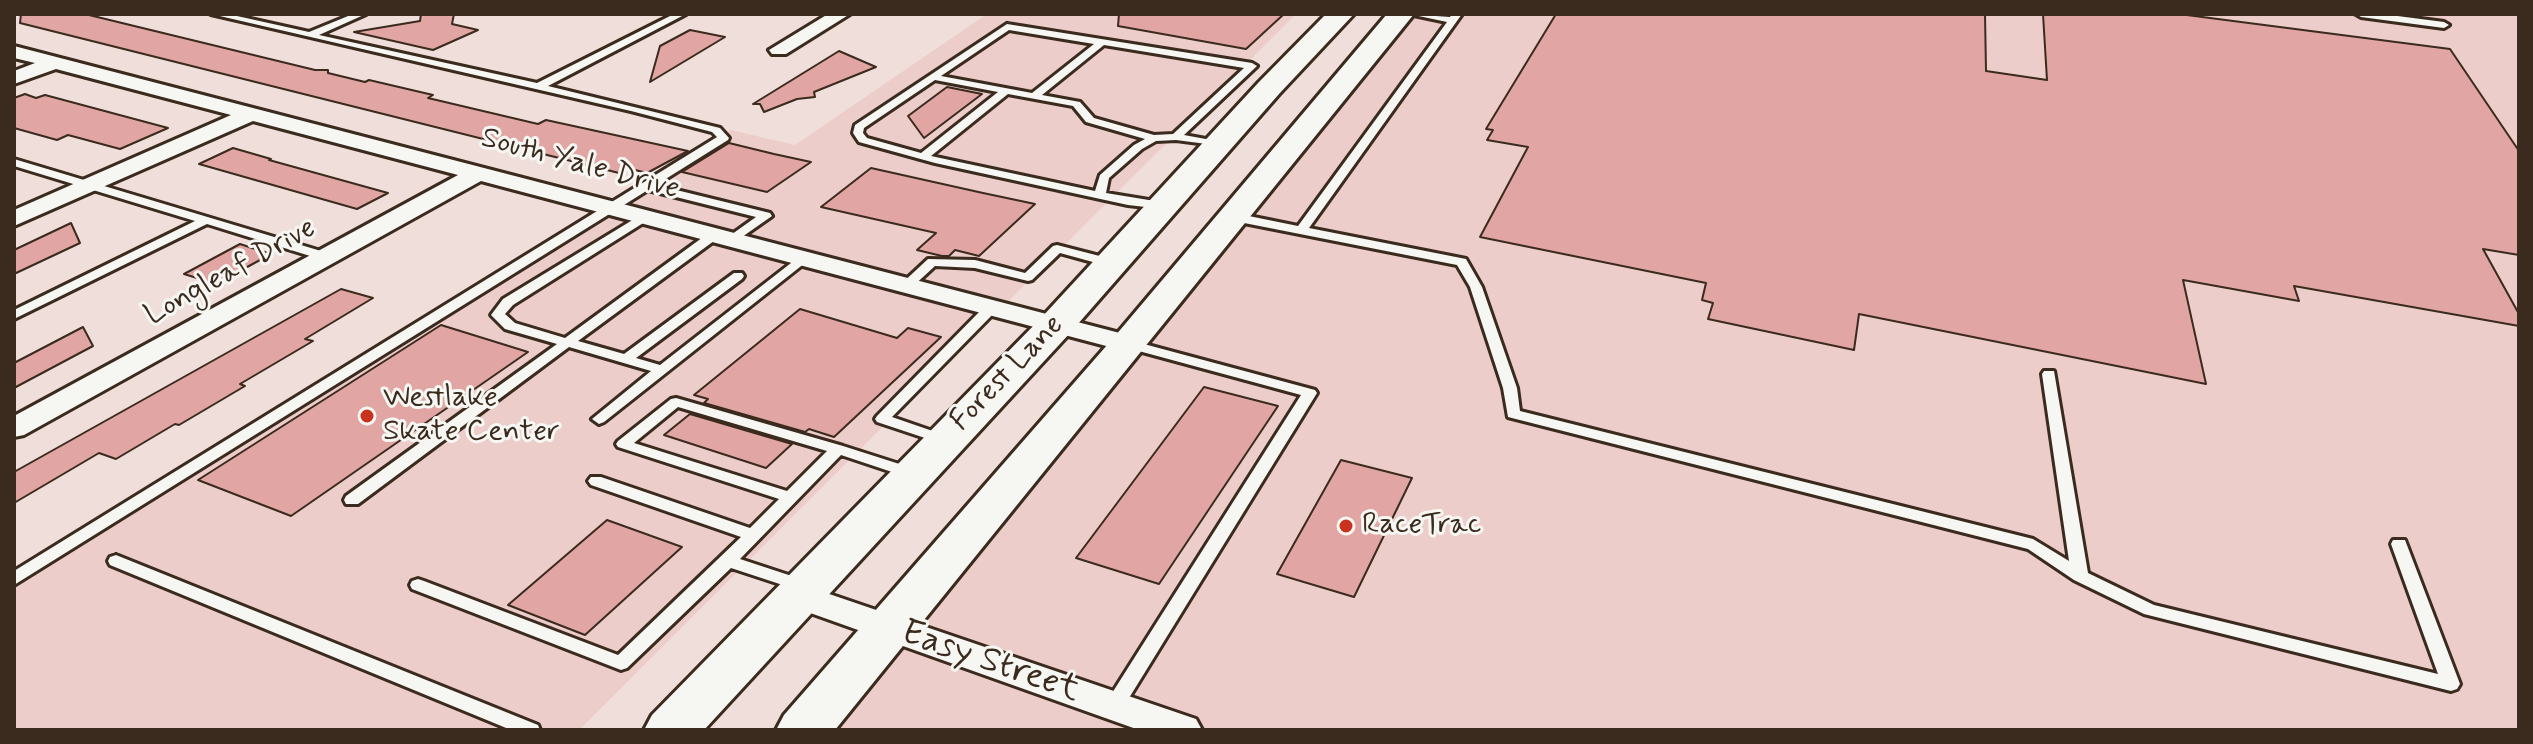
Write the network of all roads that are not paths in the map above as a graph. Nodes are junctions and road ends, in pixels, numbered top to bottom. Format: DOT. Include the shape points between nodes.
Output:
graph roads {
  1 [pos="216,14"];
  2 [pos="361,14"];
  3 [pos="681,14"];
  4 [pos="841,14"];
  5 [pos="1341,14"];
  6 [pos="1401,14"];
  7 [pos="1414,14"];
  8 [pos="2361,14"];
  9 [pos="2436,14"];
  10 [pos="1454,17"];
  11 [pos="310,35"];
  12 [pos="1102,42"];
  13 [pos="779,50"];
  14 [pos="14,52"];
  15 [pos="58,62"];
  16 [pos="932,77"];
  17 [pos="14,78"];
  18 [pos="538,87"];
  19 [pos="1006,91"];
  20 [pos="1034,96"];
  21 [pos="253,113"];
  22 [pos="1176,137"];
  23 [pos="1154,138"];
  24 [pos="1218,144"];
  25 [pos="924,156"];
  26 [pos="14,162"];
  27 [pos="479,173"];
  28 [pos="92,185"];
  29 [pos="644,186"];
  30 [pos="1100,195"];
  31 [pos="1164,205"];
  32 [pos="608,207"];
  33 [pos="644,217"];
  34 [pos="1234,217"];
  35 [pos="14,219"];
  36 [pos="206,220"];
  37 [pos="1302,229"];
  38 [pos="723,238"];
  39 [pos="327,257"];
  40 [pos="804,259"];
  41 [pos="1111,263"];
  42 [pos="738,276"];
  43 [pos="905,286"];
  44 [pos="991,308"];
  45 [pos="14,315"];
  46 [pos="1056,325"];
  47 [pos="566,343"];
  48 [pos="1129,344"];
  49 [pos="626,359"];
  50 [pos="663,370"];
  51 [pos="2049,374"];
  52 [pos="599,419"];
  53 [pos="14,428"];
  54 [pos="945,440"];
  55 [pos="838,449"];
  56 [pos="913,474"];
  57 [pos="596,481"];
  58 [pos="792,498"];
  59 [pos="352,500"];
  60 [pos="753,535"];
  61 [pos="2399,544"];
  62 [pos="116,561"];
  63 [pos="728,561"];
  64 [pos="2080,576"];
  65 [pos="14,579"];
  66 [pos="418,585"];
  67 [pos="801,590"];
  68 [pos="889,628"];
  69 [pos="1114,706"];
  70 [pos="531,730"];
  71 [pos="671,730"];
  72 [pos="803,730"];
  73 [pos="1183,730"];
  1 -- 11 [label="lane"];
  2 -- 11 [label="lane"];
  3 -- 18 [label="lane"];
  4 -- 13 [label="street"];
  5 -- 24 [label="main road, Forest Lane"];
  6 -- 34 [label="main road"];
  7 -- 10 [label="lane"];
  8 -- 9 [label="lane" via="2444,25"];
  10 -- 37 [label="lane"];
  11 -- 18 [label="lane"];
  12 -- 16 [label="lane" via="1007,27"];
  12 -- 20 [label="lane"];
  12 -- 22 [label="lane" via="1252,66"];
  14 -- 15 [label="street, South Yale Drive"];
  15 -- 17 [label="street"];
  15 -- 21 [label="street, South Yale Drive"];
  16 -- 19 [label="lane"];
  16 -- 25 [label="lane" via="859,127 858,133 863,140"];
  18 -- 29 [label="lane" via="722,133 724,138"];
  19 -- 20 [label="lane"];
  19 -- 25 [label="lane"];
  20 -- 23 [label="lane" via="1076,104 1090,120"];
  21 -- 27 [label="street, South Yale Drive"];
  21 -- 28 [label="street"];
  22 -- 23 [label="lane"];
  22 -- 24 [label="lane"];
  23 -- 30 [label="lane" via="1104,177"];
  24 -- 31 [label="main road, Forest Lane"];
  25 -- 30 [label="lane"];
  26 -- 28 [label="lane"];
  27 -- 32 [label="street, South Yale Drive"];
  27 -- 39 [label="street, Longleaf Drive"];
  28 -- 35 [label="street"];
  28 -- 36 [label="lane"];
  29 -- 32 [label="lane"];
  29 -- 38 [label="lane" via="766,216"];
  30 -- 31 [label="lane"];
  31 -- 34 [label="main road"];
  31 -- 41 [label="main road, Forest Lane"];
  32 -- 33 [label="street, South Yale Drive"];
  32 -- 65 [label="lane"];
  33 -- 38 [label="street, South Yale Drive"];
  33 -- 47 [label="lane" via="508,302 498,315 510,326"];
  34 -- 37 [label="lane"];
  34 -- 48 [label="main road"];
  36 -- 39 [label="lane"];
  36 -- 45 [label="lane"];
  37 -- 64 [label="lane" via="1462,262 1476,287 1510,388 1513,414 2033,545"];
  38 -- 40 [label="street, South Yale Drive"];
  38 -- 47 [label="lane"];
  39 -- 53 [label="street, Longleaf Drive"];
  40 -- 43 [label="street, South Yale Drive"];
  40 -- 50 [label="lane"];
  41 -- 43 [label="lane" via="1057,249 1028,277 975,264 932,262"];
  41 -- 46 [label="main road, Forest Lane"];
  42 -- 49 [label="lane"];
  43 -- 44 [label="street, South Yale Drive"];
  44 -- 46 [label="street, South Yale Drive"];
  44 -- 54 [label="lane" via="882,419"];
  46 -- 48 [label="street, South Yale Drive"];
  46 -- 54 [label="main road, Forest Lane"];
  47 -- 49 [label="lane"];
  47 -- 59 [label="lane"];
  48 -- 68 [label="main road"];
  48 -- 69 [label="lane" via="1310,393"];
  49 -- 50 [label="lane"];
  50 -- 52 [label="lane"];
  51 -- 64 [label="lane"];
  54 -- 56 [label="main road, Forest Lane"];
  55 -- 56 [label="lane"];
  55 -- 58 [label="lane"];
  55 -- 58 [label="lane" via="676,402 623,444"];
  56 -- 67 [label="main road, Forest Lane"];
  57 -- 60 [label="lane"];
  58 -- 60 [label="lane"];
  60 -- 63 [label="lane"];
  61 -- 64 [label="lane" via="2451,684 2150,610"];
  62 -- 70 [label="lane"];
  63 -- 66 [label="lane" via="621,663"];
  63 -- 67 [label="lane"];
  67 -- 68 [label="street, Easy Street"];
  67 -- 71 [label="main road, Forest Lane"];
  68 -- 69 [label="street, Easy Street"];
  68 -- 72 [label="main road"];
  69 -- 73 [label="street, Easy Street"];
}
